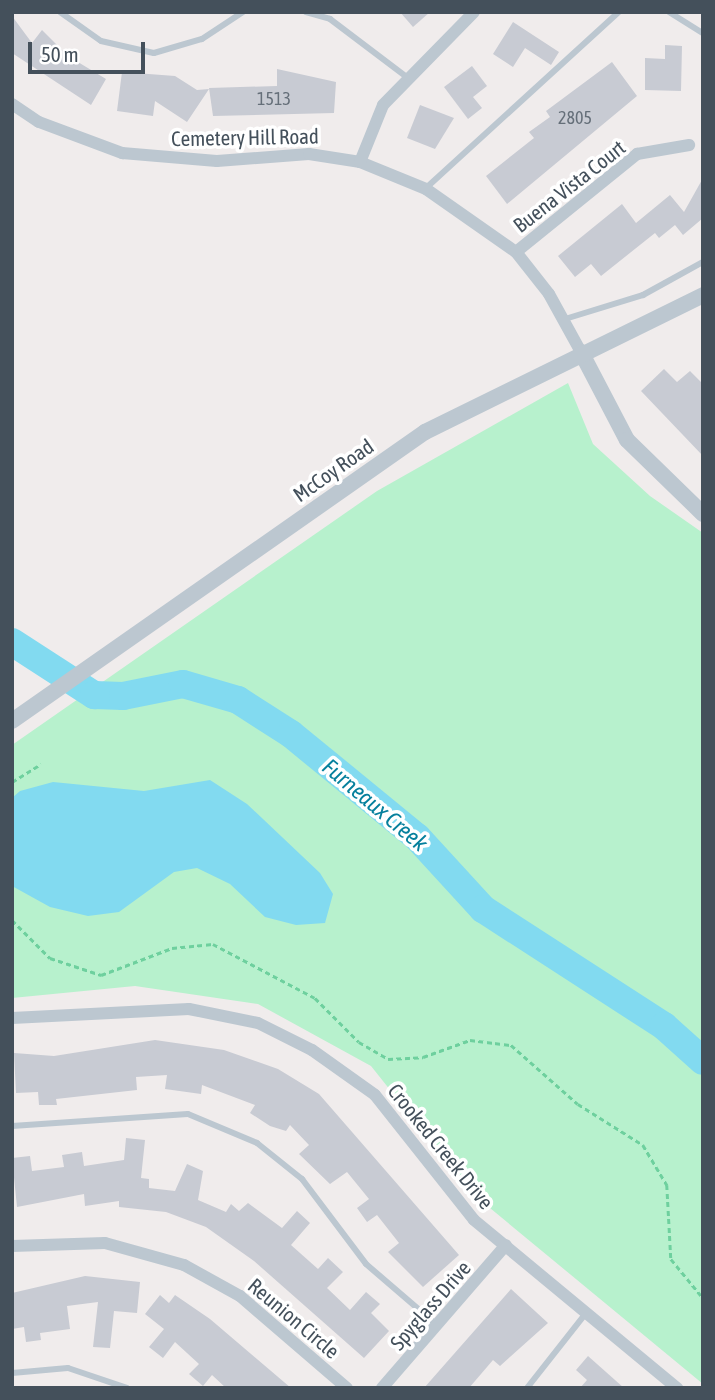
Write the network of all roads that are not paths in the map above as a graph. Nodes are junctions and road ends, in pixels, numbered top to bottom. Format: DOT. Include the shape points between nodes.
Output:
graph roads {
  1 [pos="60,12"];
  2 [pos="243,12"];
  3 [pos="306,12"];
  4 [pos="474,12"];
  5 [pos="619,12"];
  6 [pos="669,12"];
  7 [pos="703,33"];
  8 [pos="408,78"];
  9 [pos="12,104"];
  10 [pos="689,145"];
  11 [pos="360,162"];
  12 [pos="426,189"];
  13 [pos="516,252"];
  14 [pos="703,262"];
  15 [pos="703,295"];
  16 [pos="565,319"];
  17 [pos="580,352"];
  18 [pos="703,514"];
  19 [pos="12,721"];
  20 [pos="12,1018"];
  21 [pos="12,1126"];
  22 [pos="506,1245"];
  23 [pos="12,1246"];
  24 [pos="587,1312"];
  25 [pos="438,1326"];
  26 [pos="12,1373"];
  27 [pos="127,1388"];
  28 [pos="347,1388"];
  29 [pos="382,1388"];
  30 [pos="527,1388"];
  31 [pos="677,1388"];
  1 -- 2 [label="lane" via="101,41 155,53 202,39"];
  3 -- 8 [label="lane" via="330,19"];
  4 -- 8 [label="street"];
  5 -- 12 [label="lane"];
  6 -- 7 [label="lane"];
  8 -- 11 [label="street" via="376,117"];
  9 -- 11 [label="street, Cemetery Hill Road" via="39,122 122,153 217,161 309,154"];
  10 -- 13 [label="street, Buena Vista Court" via="637,154"];
  11 -- 12 [label="street, Cemetery Hill Road"];
  12 -- 13 [label="street, Cemetery Hill Road"];
  13 -- 16 [label="street, Cemetery Hill Road"];
  14 -- 16 [label="lane" via="643,295"];
  15 -- 17 [label="street, McCoy Road"];
  16 -- 17 [label="street, Cemetery Hill Road"];
  17 -- 18 [label="street, Cemetery Hill Road" via="627,440"];
  17 -- 19 [label="street, McCoy Road" via="425,432"];
  20 -- 22 [label="street, Crooked Creek Drive" via="155,1006 258,1023 346,1069 375,1095 474,1220"];
  21 -- 25 [label="lane" via="188,1114 257,1143 302,1179 366,1264"];
  22 -- 24 [label="street, Crooked Creek Drive"];
  22 -- 25 [label="street, Spyglass Drive"];
  23 -- 28 [label="street, Reunion Circle" via="117,1244 184,1265 240,1296"];
  24 -- 30 [label="lane"];
  24 -- 31 [label="street, Crooked Creek Drive"];
  25 -- 29 [label="street, Spyglass Drive"];
  26 -- 27 [label="lane" via="68,1368"];
}
